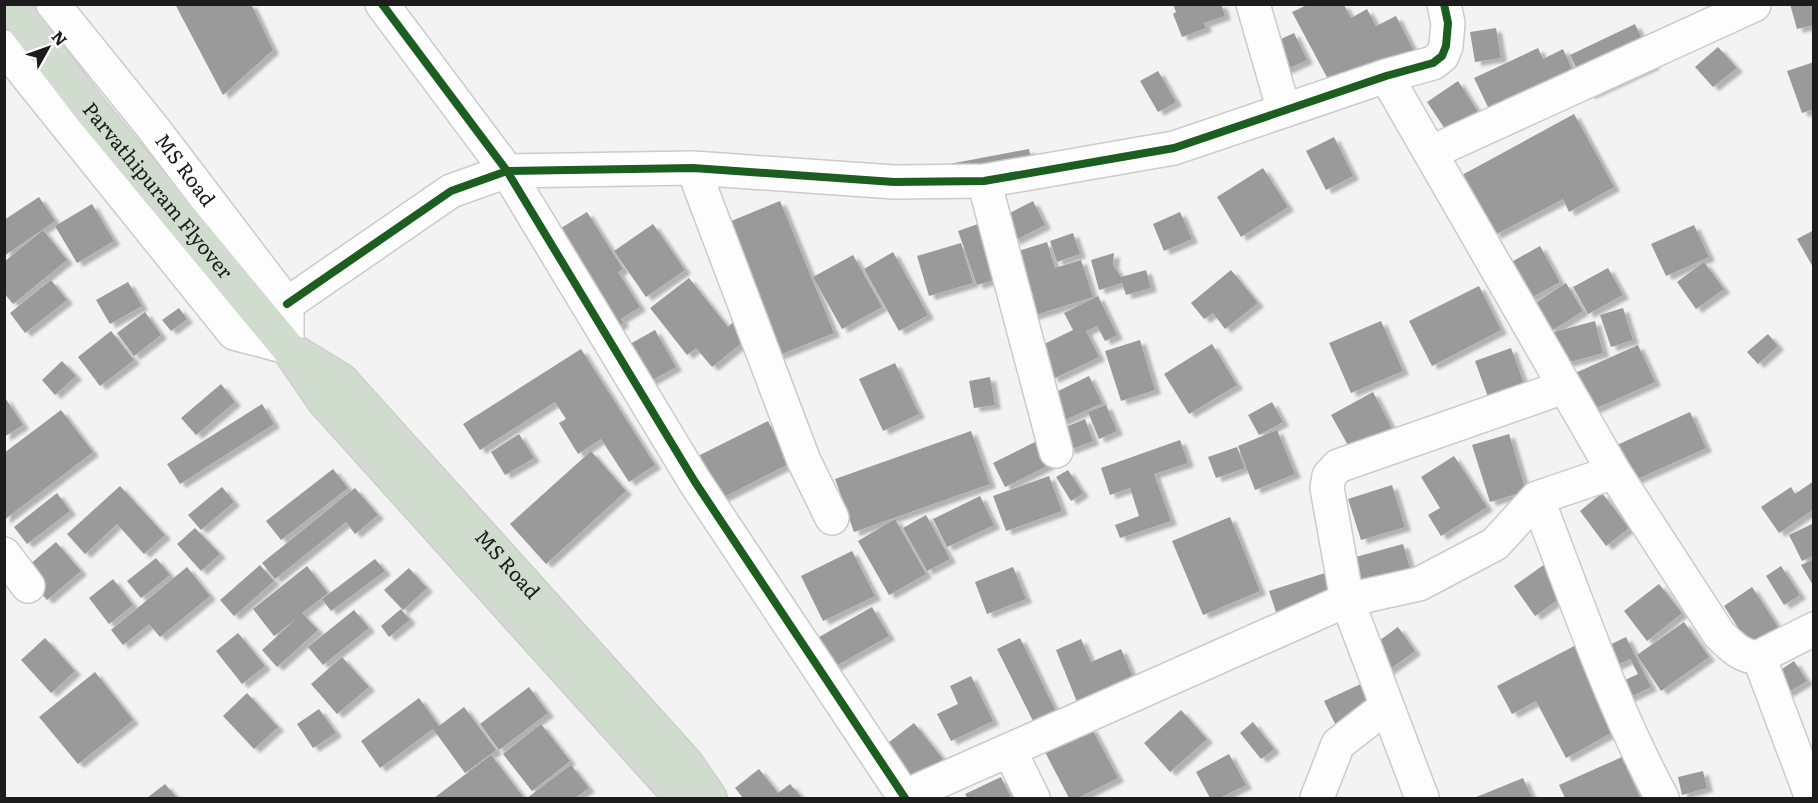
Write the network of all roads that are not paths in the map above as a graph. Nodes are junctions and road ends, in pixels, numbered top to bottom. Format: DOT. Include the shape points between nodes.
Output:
graph roads {
  1 [pos="10,4"];
  2 [pos="53,4"];
  3 [pos="382,4"];
  4 [pos="1253,4"];
  5 [pos="1444,4"];
  6 [pos="1754,4"];
  7 [pos="4,47"];
  8 [pos="1386,76"];
  9 [pos="1284,111"];
  10 [pos="1431,153"];
  11 [pos="693,168"];
  12 [pos="507,171"];
  13 [pos="984,181"];
  14 [pos="287,304"];
  15 [pos="287,347"];
  16 [pos="1564,387"];
  17 [pos="1056,451"];
  18 [pos="1614,472"];
  19 [pos="1537,498"];
  20 [pos="832,518"];
  21 [pos="4,554"];
  22 [pos="28,586"];
  23 [pos="1347,600"];
  24 [pos="1814,629"];
  25 [pos="1759,657"];
  26 [pos="1387,706"];
  27 [pos="1010,752"];
  28 [pos="698,798"];
  29 [pos="710,798"];
  30 [pos="903,798"];
  31 [pos="1033,798"];
  32 [pos="1317,798"];
  33 [pos="1422,798"];
  34 [pos="1662,798"];
  35 [pos="1812,798"];
  1 -- 15 [label="highway, Parvathipuram Flyover" via="90,109"];
  2 -- 14 [label="street, MS Road"];
  3 -- 12 [label="street"];
  4 -- 9 [label="street"];
  5 -- 8 [label="street" via="1448,35 1442,56 1433,63"];
  6 -- 10 [label="street"];
  7 -- 15 [label="street, MS Road" via="234,333"];
  8 -- 9 [label="street"];
  8 -- 10 [label="street"];
  9 -- 13 [label="street" via="1174,148"];
  10 -- 16 [label="street"];
  11 -- 12 [label="street"];
  11 -- 13 [label="street" via="894,182"];
  11 -- 20 [label="street" via="804,461"];
  12 -- 14 [label="street" via="451,191"];
  12 -- 30 [label="street" via="695,482"];
  13 -- 17 [label="street"];
  14 -- 15 [label="street"];
  15 -- 28 [label="highway, MS Road" via="324,400 668,783"];
  15 -- 29 [label="highway, MS Road" via="341,380 686,763"];
  16 -- 18 [label="street"];
  16 -- 23 [label="street" via="1338,466 1329,476 1327,488"];
  18 -- 19 [label="street"];
  18 -- 25 [label="street" via="1719,634 1748,657"];
  19 -- 23 [label="street" via="1495,544 1419,584"];
  19 -- 34 [label="street" via="1639,756"];
  21 -- 22 [label="street"];
  23 -- 26 [label="street"];
  23 -- 27 [label="street"];
  24 -- 25 [label="street"];
  25 -- 35 [label="street"];
  26 -- 32 [label="street" via="1338,744"];
  26 -- 33 [label="street"];
  27 -- 30 [label="street"];
  27 -- 31 [label="street"];
}
